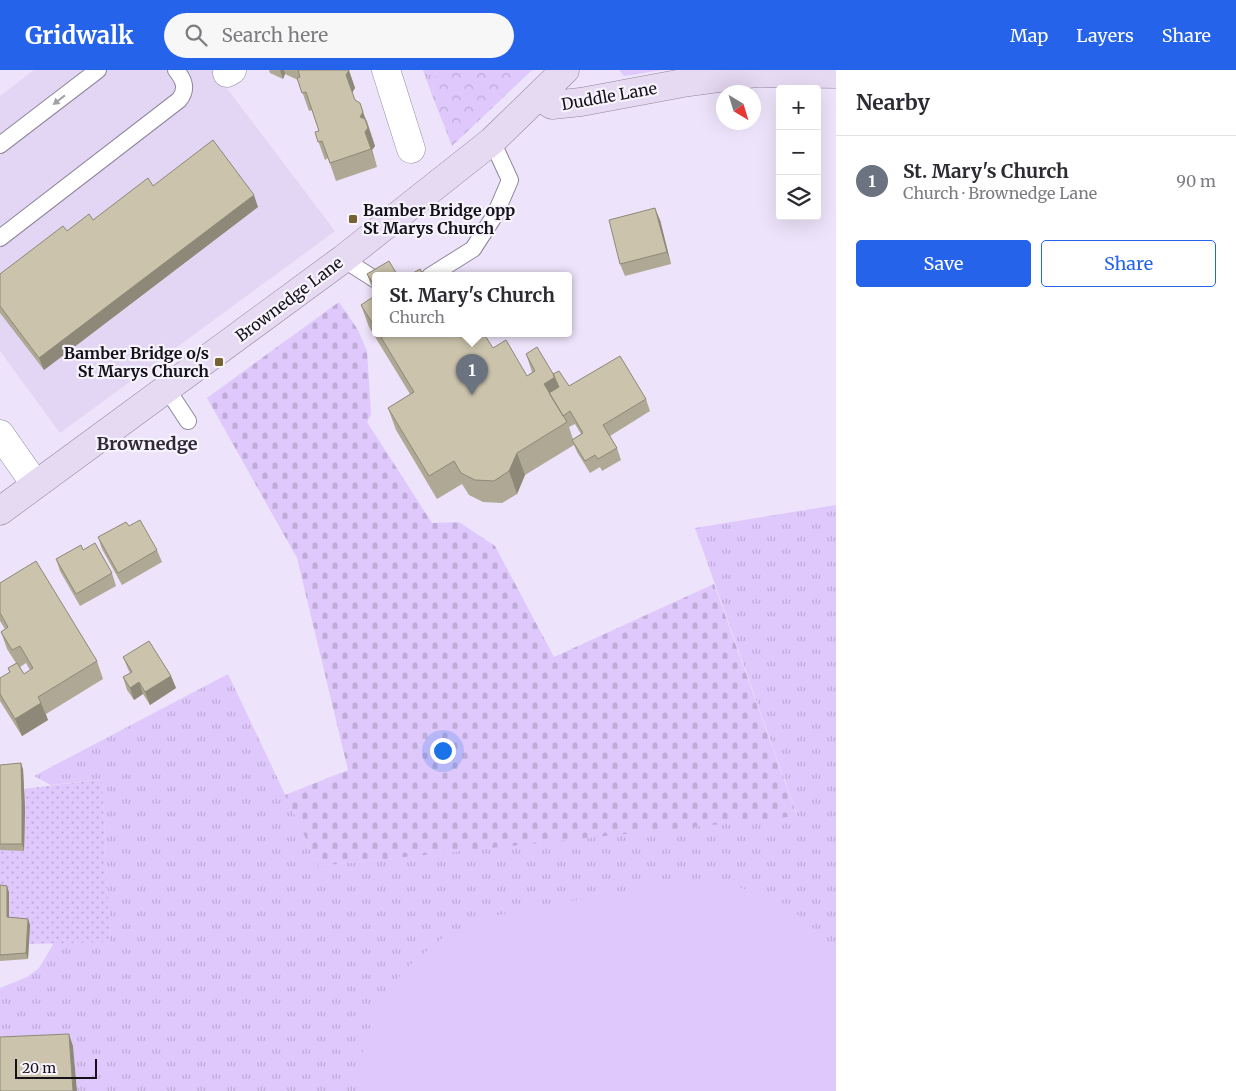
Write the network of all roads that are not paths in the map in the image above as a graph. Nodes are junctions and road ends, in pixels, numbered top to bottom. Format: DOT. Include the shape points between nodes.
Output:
graph roads {
  1 [pos="98,70"];
  2 [pos="176,70"];
  3 [pos="386,70"];
  4 [pos="565,70"];
  5 [pos="832,73"];
  6 [pos="539,96"];
  7 [pos="492,141"];
  8 [pos="0,145"];
  9 [pos="411,149"];
  10 [pos="0,238"];
  11 [pos="343,259"];
  12 [pos="436,272"];
  13 [pos="372,277"];
  14 [pos="167,389"];
  15 [pos="188,421"];
  16 [pos="0,434"];
  17 [pos="35,484"];
  18 [pos="0,511"];
  1 -- 8 [label="lane, one-way"];
  2 -- 10 [label="lane" via="184,81 179,100"];
  3 -- 9 [label="street"];
  4 -- 6 [label="main road, Brownedge Lane"];
  5 -- 6 [label="main road, Duddle Lane" via="757,73 552,105"];
  6 -- 7 [label="main road, Brownedge Lane"];
  7 -- 11 [label="main road, Brownedge Lane"];
  7 -- 12 [label="lane" via="510,180 495,215 473,249"];
  11 -- 13 [label="lane"];
  11 -- 14 [label="main road, Brownedge Lane"];
  14 -- 15 [label="lane"];
  14 -- 17 [label="main road, Brownedge Lane"];
  16 -- 17 [label="street"];
  17 -- 18 [label="main road, Brownedge Lane"];
}
